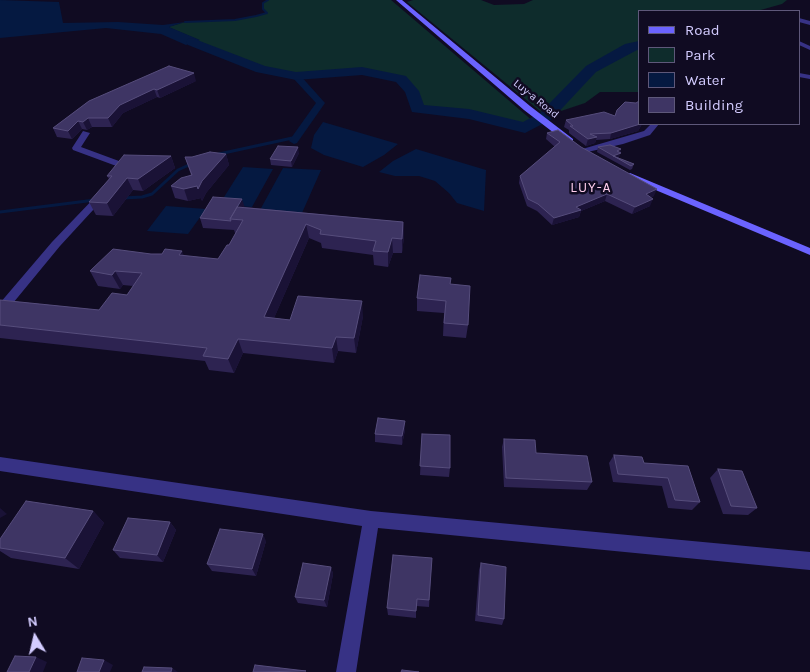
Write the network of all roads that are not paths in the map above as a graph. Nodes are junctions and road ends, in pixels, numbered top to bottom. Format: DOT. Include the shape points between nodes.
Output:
graph roads {
  1 [pos="399,0"];
  2 [pos="654,125"];
  3 [pos="86,133"];
  4 [pos="583,150"];
  5 [pos="600,160"];
  6 [pos="617,170"];
  7 [pos="112,182"];
  8 [pos="99,197"];
  9 [pos="810,252"];
  10 [pos="0,311"];
  11 [pos="2,465"];
  12 [pos="371,519"];
  13 [pos="810,561"];
  14 [pos="346,672"];
  1 -- 4 [label="main road, Luy-a Road" via="527,108"];
  2 -- 4 [label="street" via="647,133"];
  3 -- 7 [label="street" via="76,148 124,166"];
  4 -- 5 [label="main road, Luy-a Road"];
  6 -- 9 [label="main road"];
  8 -- 10 [label="street"];
  11 -- 12 [label="street"];
  12 -- 13 [label="street"];
  12 -- 14 [label="street"];
}
